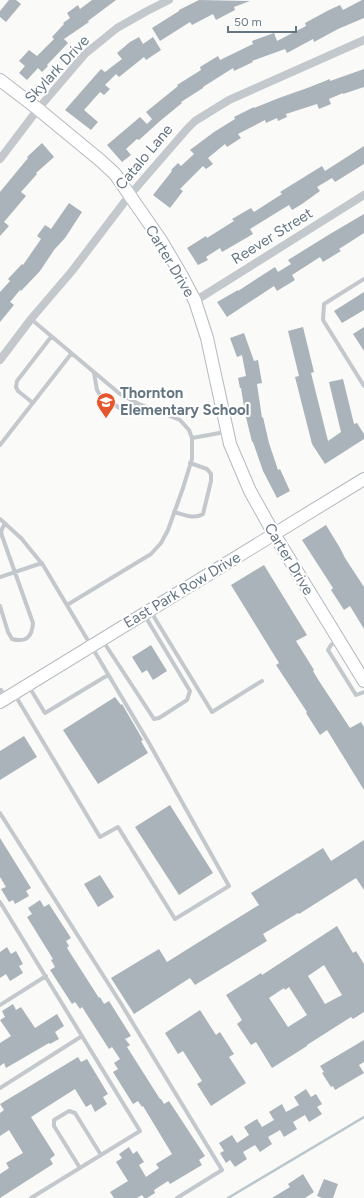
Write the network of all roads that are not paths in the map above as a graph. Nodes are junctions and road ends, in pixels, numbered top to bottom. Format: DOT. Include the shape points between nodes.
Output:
graph roads {
  1 [pos="169,0"];
  2 [pos="364,40"];
  3 [pos="0,80"];
  4 [pos="38,109"];
  5 [pos="0,159"];
  6 [pos="364,195"];
  7 [pos="129,196"];
  8 [pos="364,279"];
  9 [pos="195,301"];
  10 [pos="30,319"];
  11 [pos="51,337"];
  12 [pos="71,354"];
  13 [pos="0,360"];
  14 [pos="94,373"];
  15 [pos="364,386"];
  16 [pos="32,403"];
  17 [pos="139,404"];
  18 [pos="227,431"];
  19 [pos="192,438"];
  20 [pos="0,445"];
  21 [pos="190,463"];
  22 [pos="364,479"];
  23 [pos="174,512"];
  24 [pos="0,519"];
  25 [pos="5,523"];
  26 [pos="274,534"];
  27 [pos="42,563"];
  28 [pos="16,572"];
  29 [pos="0,577"];
  30 [pos="67,605"];
  31 [pos="0,606"];
  32 [pos="147,612"];
  33 [pos="102,639"];
  34 [pos="338,640"];
  35 [pos="91,646"];
  36 [pos="108,674"];
  37 [pos="262,681"];
  38 [pos="364,681"];
  39 [pos="28,685"];
  40 [pos="364,692"];
  41 [pos="4,697"];
  42 [pos="0,813"];
  43 [pos="0,902"];
  44 [pos="46,976"];
  45 [pos="0,1005"];
  46 [pos="82,1036"];
  47 [pos="0,1088"];
  48 [pos="101,1155"];
  49 [pos="80,1168"];
  50 [pos="31,1198"];
  51 [pos="177,1198"];
  1 -- 4 [label="street, Skylark Drive" via="117,28 85,54"];
  2 -- 7 [label="street, Catalo Lane" via="209,111 187,129"];
  3 -- 4 [label="street, Carter Drive"];
  4 -- 5 [label="street, Skylark Drive"];
  4 -- 7 [label="street, Carter Drive" via="115,174"];
  6 -- 9 [label="street, Reever Street"];
  7 -- 9 [label="street, Carter Drive" via="162,242"];
  7 -- 10 [label="street, Catalo Lane" via="72,271"];
  8 -- 15 [label="lane" via="324,304 323,320"];
  9 -- 18 [label="street, Carter Drive" via="207,338"];
  10 -- 11 [label="lane"];
  10 -- 13 [label="street, Catalo Lane"];
  11 -- 12 [label="lane"];
  11 -- 16 [label="lane" via="17,381 18,390"];
  12 -- 14 [label="lane"];
  12 -- 16 [label="lane"];
  14 -- 17 [label="lane" via="120,394"];
  14 -- 17 [label="lane" via="100,395 122,409"];
  16 -- 20 [label="lane"];
  17 -- 19 [label="lane" via="180,420"];
  18 -- 19 [label="lane"];
  18 -- 26 [label="street, Carter Drive" via="250,491"];
  19 -- 21 [label="lane"];
  21 -- 23 [label="lane"];
  21 -- 23 [label="lane" via="207,469 211,474 203,514 191,516"];
  22 -- 26 [label="street, East Park Row Drive"];
  23 -- 30 [label="lane" via="161,543 151,554"];
  24 -- 25 [label="lane"];
  25 -- 27 [label="lane"];
  25 -- 28 [label="lane" via="1,531 2,536"];
  26 -- 32 [label="street, East Park Row Drive"];
  26 -- 34 [label="street, Carter Drive"];
  27 -- 28 [label="lane"];
  27 -- 30 [label="lane"];
  28 -- 29 [label="lane"];
  28 -- 31 [label="lane" via="33,623 28,638 19,641 12,639"];
  30 -- 35 [label="lane"];
  32 -- 33 [label="street, East Park Row Drive"];
  32 -- 33 [label="lane" via="190,691 187,700 156,720"];
  32 -- 37 [label="lane" via="212,712"];
  33 -- 35 [label="street, East Park Row Drive"];
  34 -- 38 [label="street, Carter Drive"];
  34 -- 40 [label="lane" via="328,650 356,695"];
  35 -- 36 [label="lane"];
  35 -- 39 [label="street, East Park Row Drive"];
  36 -- 39 [label="lane" via="45,713"];
  36 -- 41 [label="lane" via="229,886 175,919 118,827 100,837"];
  39 -- 41 [label="street, East Park Row Drive"];
  42 -- 51 [label="lane" via="120,1002 222,1170"];
  43 -- 44 [label="lane"];
  44 -- 45 [label="lane"];
  44 -- 46 [label="lane"];
  46 -- 47 [label="lane"];
  46 -- 48 [label="lane" via="140,1131"];
  48 -- 49 [label="lane"];
  48 -- 49 [label="lane" via="75,1113 69,1111 54,1120 54,1126"];
  49 -- 50 [label="lane"];
}
